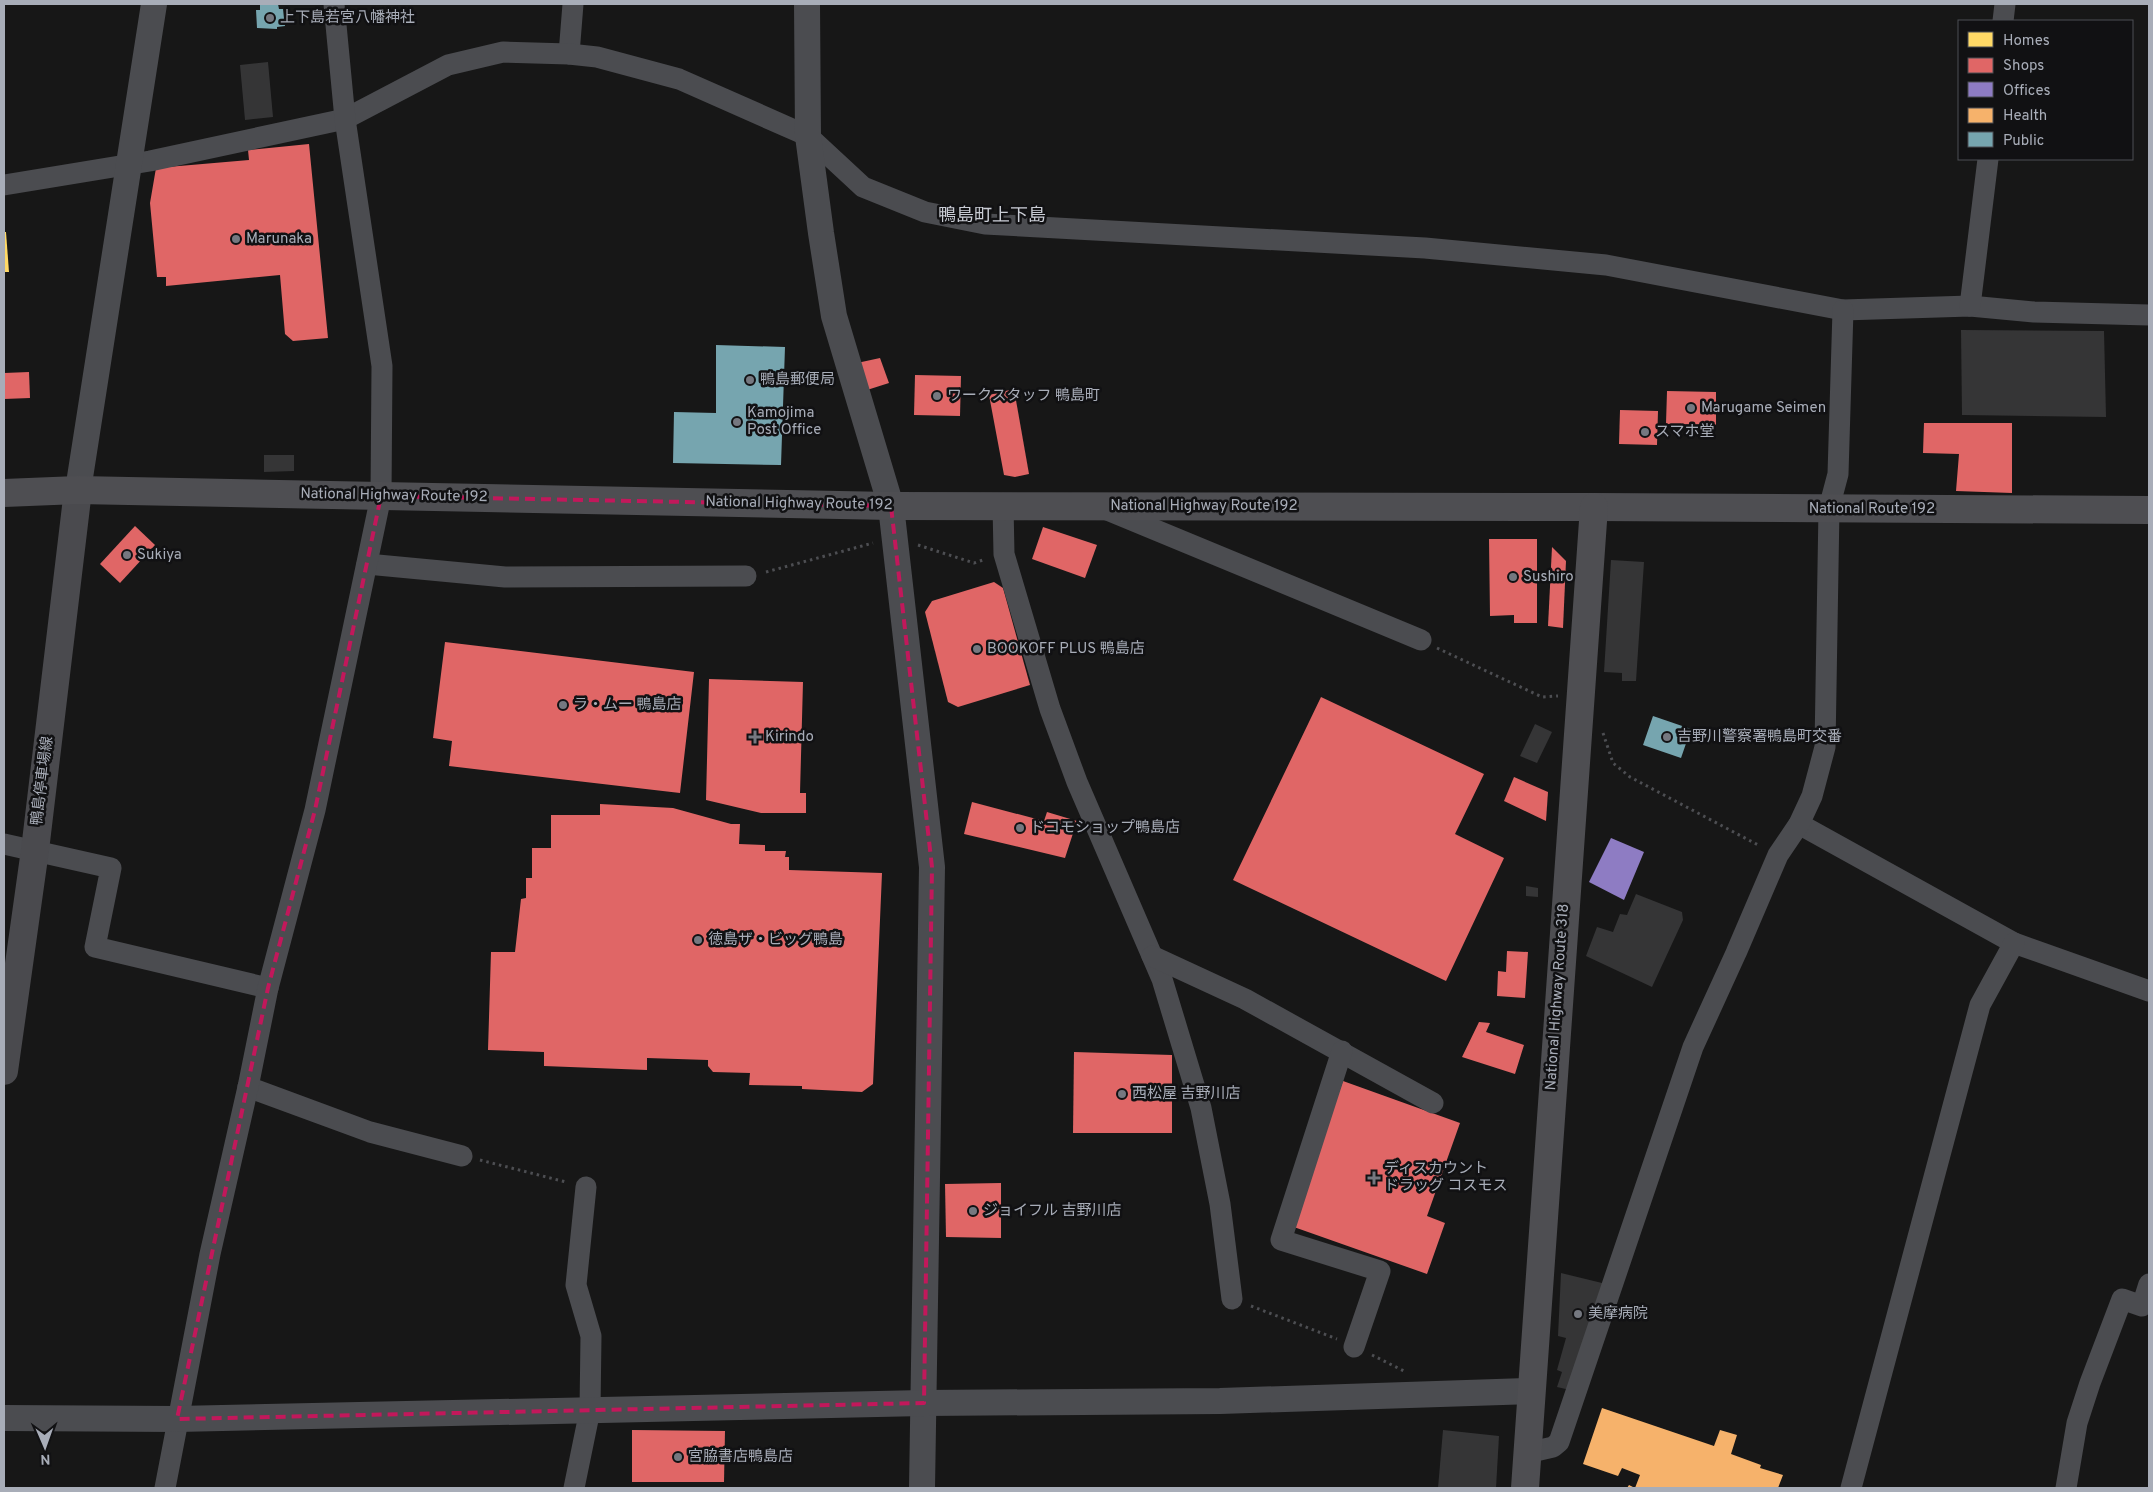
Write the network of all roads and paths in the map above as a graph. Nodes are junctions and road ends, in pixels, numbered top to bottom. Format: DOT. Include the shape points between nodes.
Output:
graph roads {
  1 [pos="154,4"];
  2 [pos="334,4"];
  3 [pos="574,4"];
  4 [pos="807,4"];
  5 [pos="2005,4"];
  6 [pos="2003,20"];
  7 [pos="569,54"];
  8 [pos="345,118"];
  9 [pos="808,136"];
  10 [pos="1988,160"];
  11 [pos="129,165"];
  12 [pos="4,180"];
  13 [pos="1970,306"];
  14 [pos="1843,310"];
  15 [pos="2149,315"];
  16 [pos="78,490"];
  17 [pos="4,493"];
  18 [pos="381,496"];
  19 [pos="1003,505"];
  20 [pos="1097,505"];
  21 [pos="891,506"];
  22 [pos="1594,507"];
  23 [pos="1829,508"];
  24 [pos="2149,510"];
  25 [pos="895,537"];
  26 [pos="1004,554"];
  27 [pos="367,564"];
  28 [pos="746,576"];
  29 [pos="1421,640"];
  30 [pos="1799,824"];
  31 [pos="4,844"];
  32 [pos="35,850"];
  33 [pos="2014,943"];
  34 [pos="1152,956"];
  35 [pos="268,988"];
  36 [pos="2149,990"];
  37 [pos="1342,1051"];
  38 [pos="4,1071"];
  39 [pos="248,1087"];
  40 [pos="1433,1103"];
  41 [pos="462,1156"];
  42 [pos="586,1187"];
  43 [pos="2149,1284"];
  44 [pos="1232,1299"];
  45 [pos="1354,1347"];
  46 [pos="1530,1391"];
  47 [pos="924,1403"];
  48 [pos="590,1410"];
  49 [pos="4,1418"];
  50 [pos="177,1419"];
  51 [pos="1527,1453"];
  52 [pos="165,1488"];
  53 [pos="574,1488"];
  54 [pos="922,1488"];
  55 [pos="1524,1488"];
  56 [pos="1852,1488"];
  57 [pos="2066,1488"];
  1 -- 11 [label="street"];
  2 -- 8 [label="street"];
  3 -- 7 [label="street"];
  4 -- 9 [label="street"];
  5 -- 6 [label="street"];
  7 -- 8 [label="street" via="503,52 448,65"];
  7 -- 9 [label="street" via="596,57 680,80"];
  8 -- 11 [label="street"];
  8 -- 18 [label="street" via="382,366"];
  9 -- 14 [label="street" via="863,187 925,212 985,224 1425,248 1606,265"];
  9 -- 21 [label="street" via="834,316"];
  10 -- 13 [label="street"];
  11 -- 12 [label="street"];
  11 -- 16 [label="street"];
  13 -- 14 [label="street"];
  13 -- 15 [label="street" via="2034,312"];
  14 -- 23 [label="street" via="1838,474"];
  16 -- 17 [label="highway, National Highway Route 192"];
  16 -- 18 [label="highway, National Highway Route 192"];
  16 -- 32 [label="main road, 鴨島停車場線"];
  18 -- 21 [label="highway, National Highway Route 192"];
  18 -- 27 [label="street"];
  19 -- 20 [label="highway, National Highway Route 192"];
  19 -- 21 [label="highway, National Highway Route 192"];
  19 -- 26 [label="street"];
  20 -- 22 [label="highway, National Highway Route 192"];
  20 -- 29 [label="street"];
  21 -- 25 [label="street"];
  22 -- 23 [label="highway, National Route 192"];
  22 -- 46 [label="highway, National Highway Route 318"];
  23 -- 24 [label="highway, National Route 192"];
  23 -- 30 [label="street" via="1825,747 1812,796"];
  25 -- 26 [label="path" via="974,562"];
  25 -- 28 [label="path"];
  25 -- 47 [label="street" via="932,867"];
  26 -- 34 [label="street" via="1050,708 1076,782"];
  27 -- 28 [label="street" via="505,577"];
  27 -- 35 [label="street" via="315,810"];
  30 -- 33 [label="street"];
  30 -- 51 [label="street" via="1778,855 1693,1048 1559,1442 1553,1447"];
  31 -- 32 [label="street"];
  32 -- 35 [label="street" via="111,868 95,947"];
  32 -- 38 [label="main road, 鴨島停車場線"];
  33 -- 36 [label="street"];
  33 -- 56 [label="street" via="1980,1004"];
  34 -- 37 [label="street" via="1245,999"];
  34 -- 44 [label="street" via="1201,1108 1220,1204"];
  35 -- 39 [label="street"];
  37 -- 40 [label="street"];
  37 -- 45 [label="street" via="1281,1240 1380,1271"];
  39 -- 41 [label="street" via="370,1132"];
  39 -- 50 [label="street"];
  41 -- 42 [label="path"];
  42 -- 48 [label="street" via="576,1285 591,1336"];
  43 -- 57 [label="street" via="2142,1306 2122,1299 2077,1423"];
  46 -- 47 [label="street" via="1220,1401"];
  46 -- 51 [label="highway, National Highway Route 318"];
  47 -- 48 [label="street"];
  47 -- 54 [label="street"];
  48 -- 50 [label="street"];
  48 -- 53 [label="street"];
  49 -- 50 [label="street"];
  50 -- 52 [label="street"];
  51 -- 55 [label="highway, National Highway Route 318"];
}
